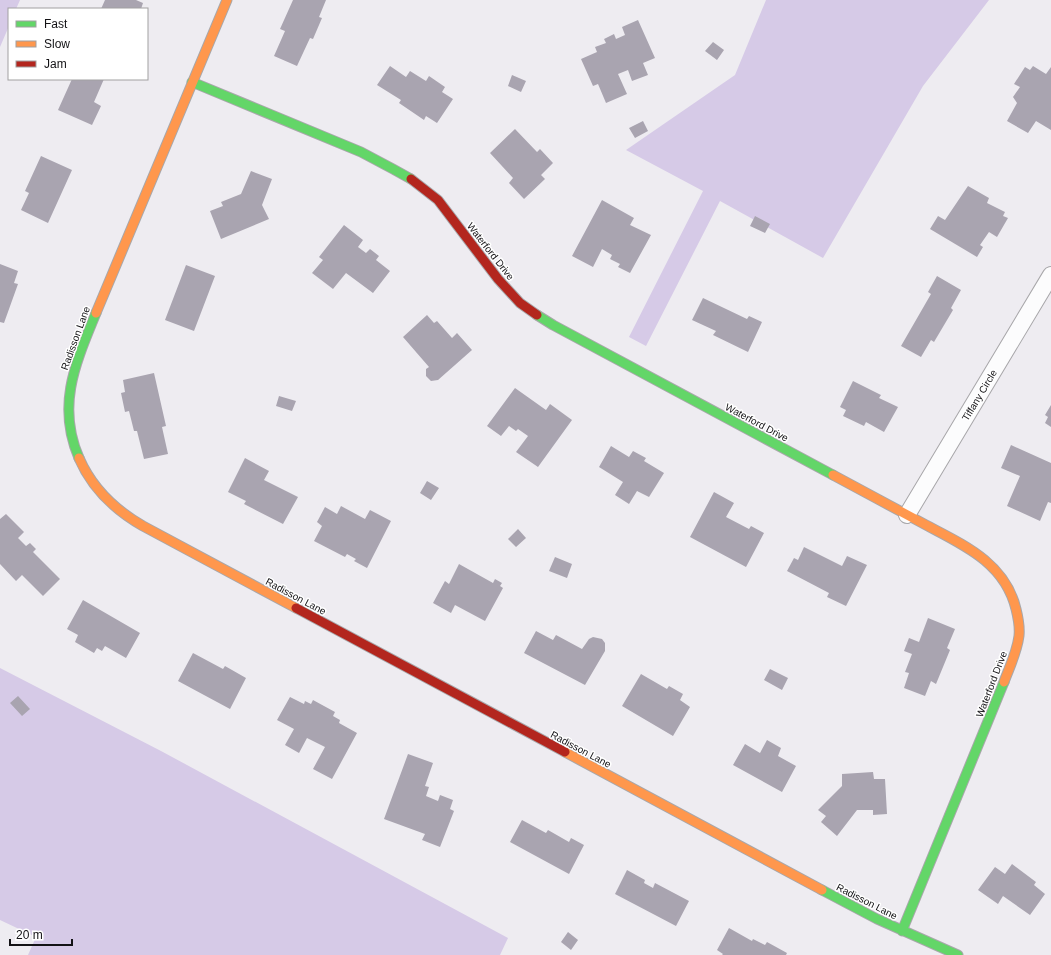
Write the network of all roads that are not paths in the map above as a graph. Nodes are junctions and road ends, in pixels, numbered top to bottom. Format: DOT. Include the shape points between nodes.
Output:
graph roads {
  1 [pos="227,0"];
  2 [pos="192,82"];
  3 [pos="1051,275"];
  4 [pos="907,515"];
  5 [pos="902,931"];
  6 [pos="958,955"];
  1 -- 2 [label="street, Radisson Lane"];
  2 -- 4 [label="street, Waterford Drive" via="367,155 400,172 438,200 506,288 536,314"];
  2 -- 5 [label="street, Radisson Lane" via="80,351 72,380 68,410 71,439 80,464 96,487 116,509 143,526"];
  3 -- 4 [label="street, Tiffany Circle"];
  4 -- 5 [label="street, Waterford Drive" via="969,548 988,562 1002,577 1012,595 1018,615 1019,634 1008,676"];
  5 -- 6 [label="street, Radisson Lane"];
}
